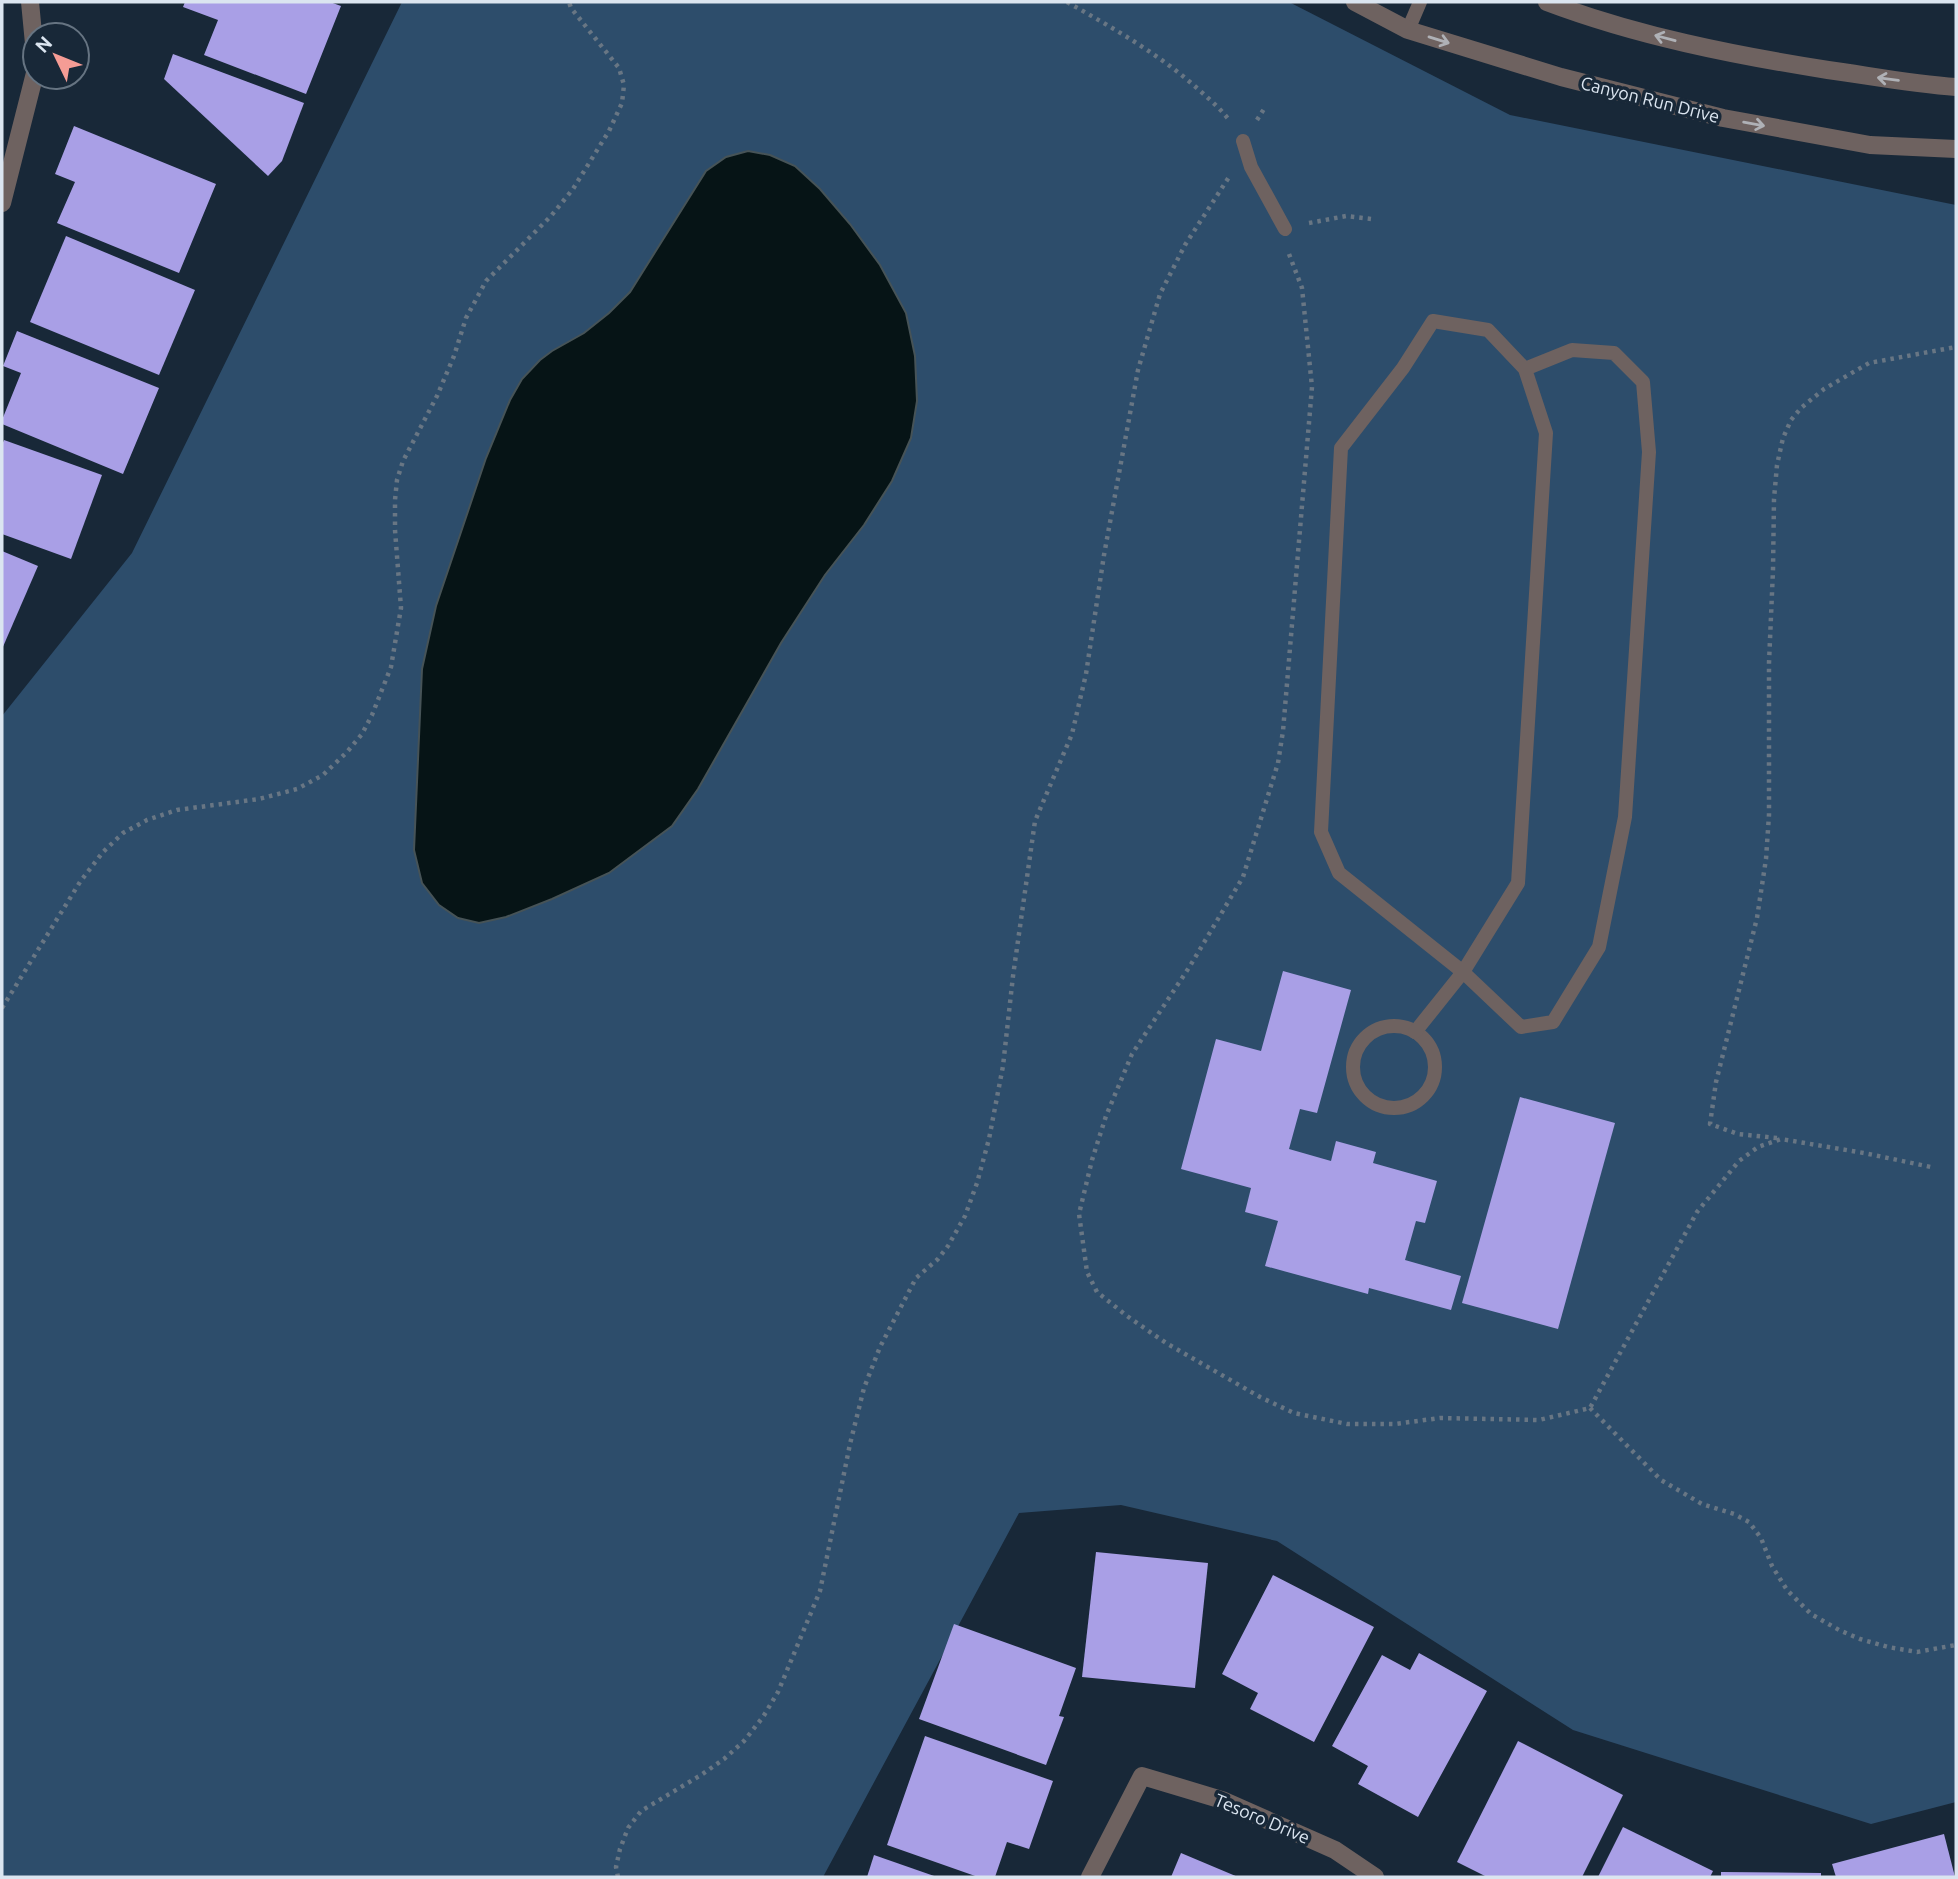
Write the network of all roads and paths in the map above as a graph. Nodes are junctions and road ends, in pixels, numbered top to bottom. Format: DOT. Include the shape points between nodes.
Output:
graph roads {
  1 [pos="30,2"];
  2 [pos="569,2"];
  3 [pos="1067,2"];
  4 [pos="1355,2"];
  5 [pos="1420,2"];
  6 [pos="1547,2"];
  7 [pos="32,21"];
  8 [pos="1408,30"];
  9 [pos="1956,86"];
  10 [pos="30,91"];
  11 [pos="1264,109"];
  12 [pos="1243,141"];
  13 [pos="1956,149"];
  14 [pos="2,203"];
  15 [pos="1371,219"];
  16 [pos="1285,229"];
  17 [pos="1956,347"];
  18 [pos="1525,369"];
  19 [pos="1463,972"];
  20 [pos="2,1008"];
  21 [pos="1415,1032"];
  22 [pos="1781,1139"];
  23 [pos="1931,1167"];
  24 [pos="1590,1408"];
  25 [pos="1956,1645"];
  26 [pos="618,1877"];
  27 [pos="1090,1877"];
  28 [pos="1376,1877"];
  1 -- 7 [label="street"];
  2 -- 20 [label="path" via="619,68 624,85 622,103 573,189 486,281 466,318 438,396 403,461 395,500 401,608 391,667 372,715 347,752 323,775 297,789 177,810 123,833 80,882"];
  3 -- 12 [label="path" via="1177,70 1221,109"];
  4 -- 8 [label="street, Canyon Run Drive"];
  5 -- 8 [label="lane"];
  9 -- 6 [label="street, one-way" via="1767,61 1593,19"];
  8 -- 13 [label="street, Canyon Run Drive, one-way" via="1561,77 1723,118 1870,145"];
  10 -- 14 [label="street"];
  11 -- 12 [label="path"];
  12 -- 16 [label="lane" via="1251,167"];
  12 -- 26 [label="path" via="1234,170 1185,244 1160,294 1138,370 1086,674 1072,734 1035,821 1003,1066 978,1183 948,1246 916,1278 880,1347 850,1444 820,1591 778,1692 744,1741 724,1759 641,1811 620,1849"];
  15 -- 16 [label="path" via="1346,216"];
  16 -- 24 [label="path" via="1302,288 1312,387 1278,763 1242,877 1132,1054 1106,1116 1079,1214 1087,1272 1097,1292 1166,1343 1294,1413 1347,1424 1395,1424 1440,1418 1539,1420"];
  17 -- 22 [label="path" via="1869,363 1824,389 1791,420 1777,465 1766,859 1710,1124 1738,1134"];
  18 -- 19 [label="lane" via="1546,433 1518,883"];
  18 -- 19 [label="lane" via="1488,330 1433,321 1341,448 1321,832 1339,873"];
  18 -- 19 [label="lane" via="1572,351 1614,353 1643,382 1649,452 1625,817 1599,947 1553,1022 1521,1027"];
  19 -- 21 [label="lane"];
  21 -- 21 [label="lane" via="1391,1027 1377,1030 1358,1049 1353,1062 1358,1087 1377,1105 1403,1107 1425,1094 1432,1083 1433,1055"];
  22 -- 23 [label="path"];
  22 -- 24 [label="path" via="1758,1147 1739,1161 1697,1212"];
  24 -- 25 [label="path" via="1661,1480 1702,1504 1749,1522 1787,1590 1811,1614 1860,1639 1888,1647 1917,1652"];
  27 -- 28 [label="street, Tesoro Drive" via="1143,1776 1222,1800 1335,1850"];
}
